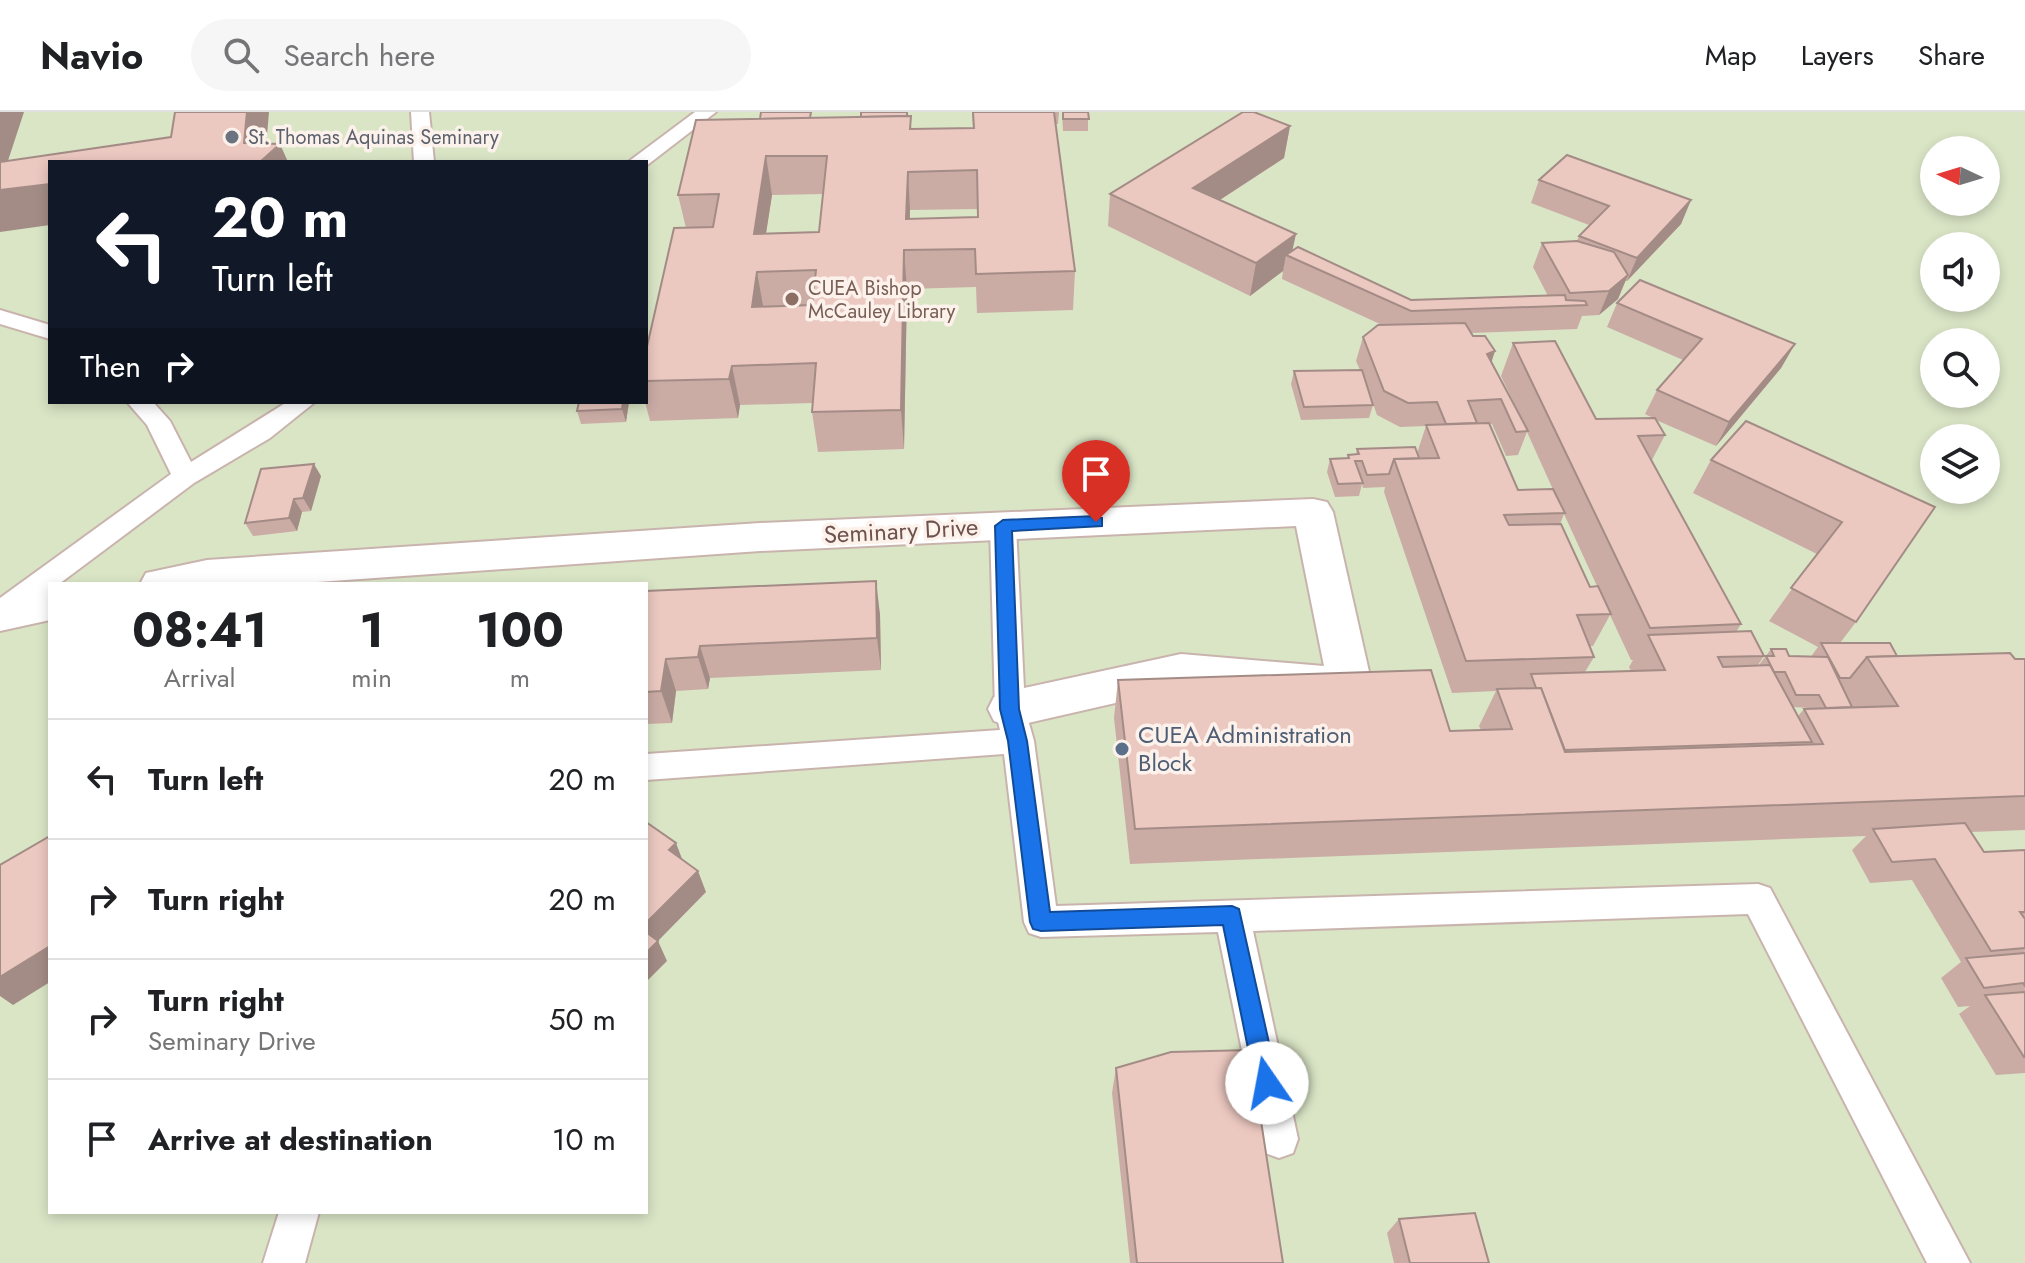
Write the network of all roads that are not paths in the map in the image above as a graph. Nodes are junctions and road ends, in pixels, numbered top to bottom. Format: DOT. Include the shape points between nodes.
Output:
graph roads {
  1 [pos="420,112"];
  2 [pos="707,112"];
  3 [pos="424,160"];
  4 [pos="641,160"];
  5 [pos="0,317"];
  6 [pos="48,331"];
  7 [pos="141,404"];
  8 [pos="300,404"];
  9 [pos="185,477"];
  10 [pos="1003,526"];
  11 [pos="175,582"];
  12 [pos="48,605"];
  13 [pos="0,614"];
  14 [pos="1014,725"];
  15 [pos="648,767"];
  16 [pos="1232,915"];
  17 [pos="1279,1139"];
  18 [pos="298,1214"];
  19 [pos="284,1263"];
  20 [pos="1949,1263"];
  1 -- 3 [label="lane"];
  2 -- 4 [label="lane"];
  5 -- 6 [label="lane"];
  7 -- 9 [label="lane" via="158,421"];
  8 -- 9 [label="lane"];
  9 -- 13 [label="lane"];
  10 -- 11 [label="street, Seminary Drive" via="760,537 239,573"];
  10 -- 14 [label="lane"];
  10 -- 14 [label="street, Seminary Drive" via="1313,512 1350,685 1181,671"];
  12 -- 13 [label="street"];
  14 -- 15 [label="lane"];
  14 -- 16 [label="lane" via="1041,922"];
  16 -- 17 [label="lane"];
  16 -- 20 [label="lane" via="1758,899"];
  18 -- 19 [label="lane"];
}
